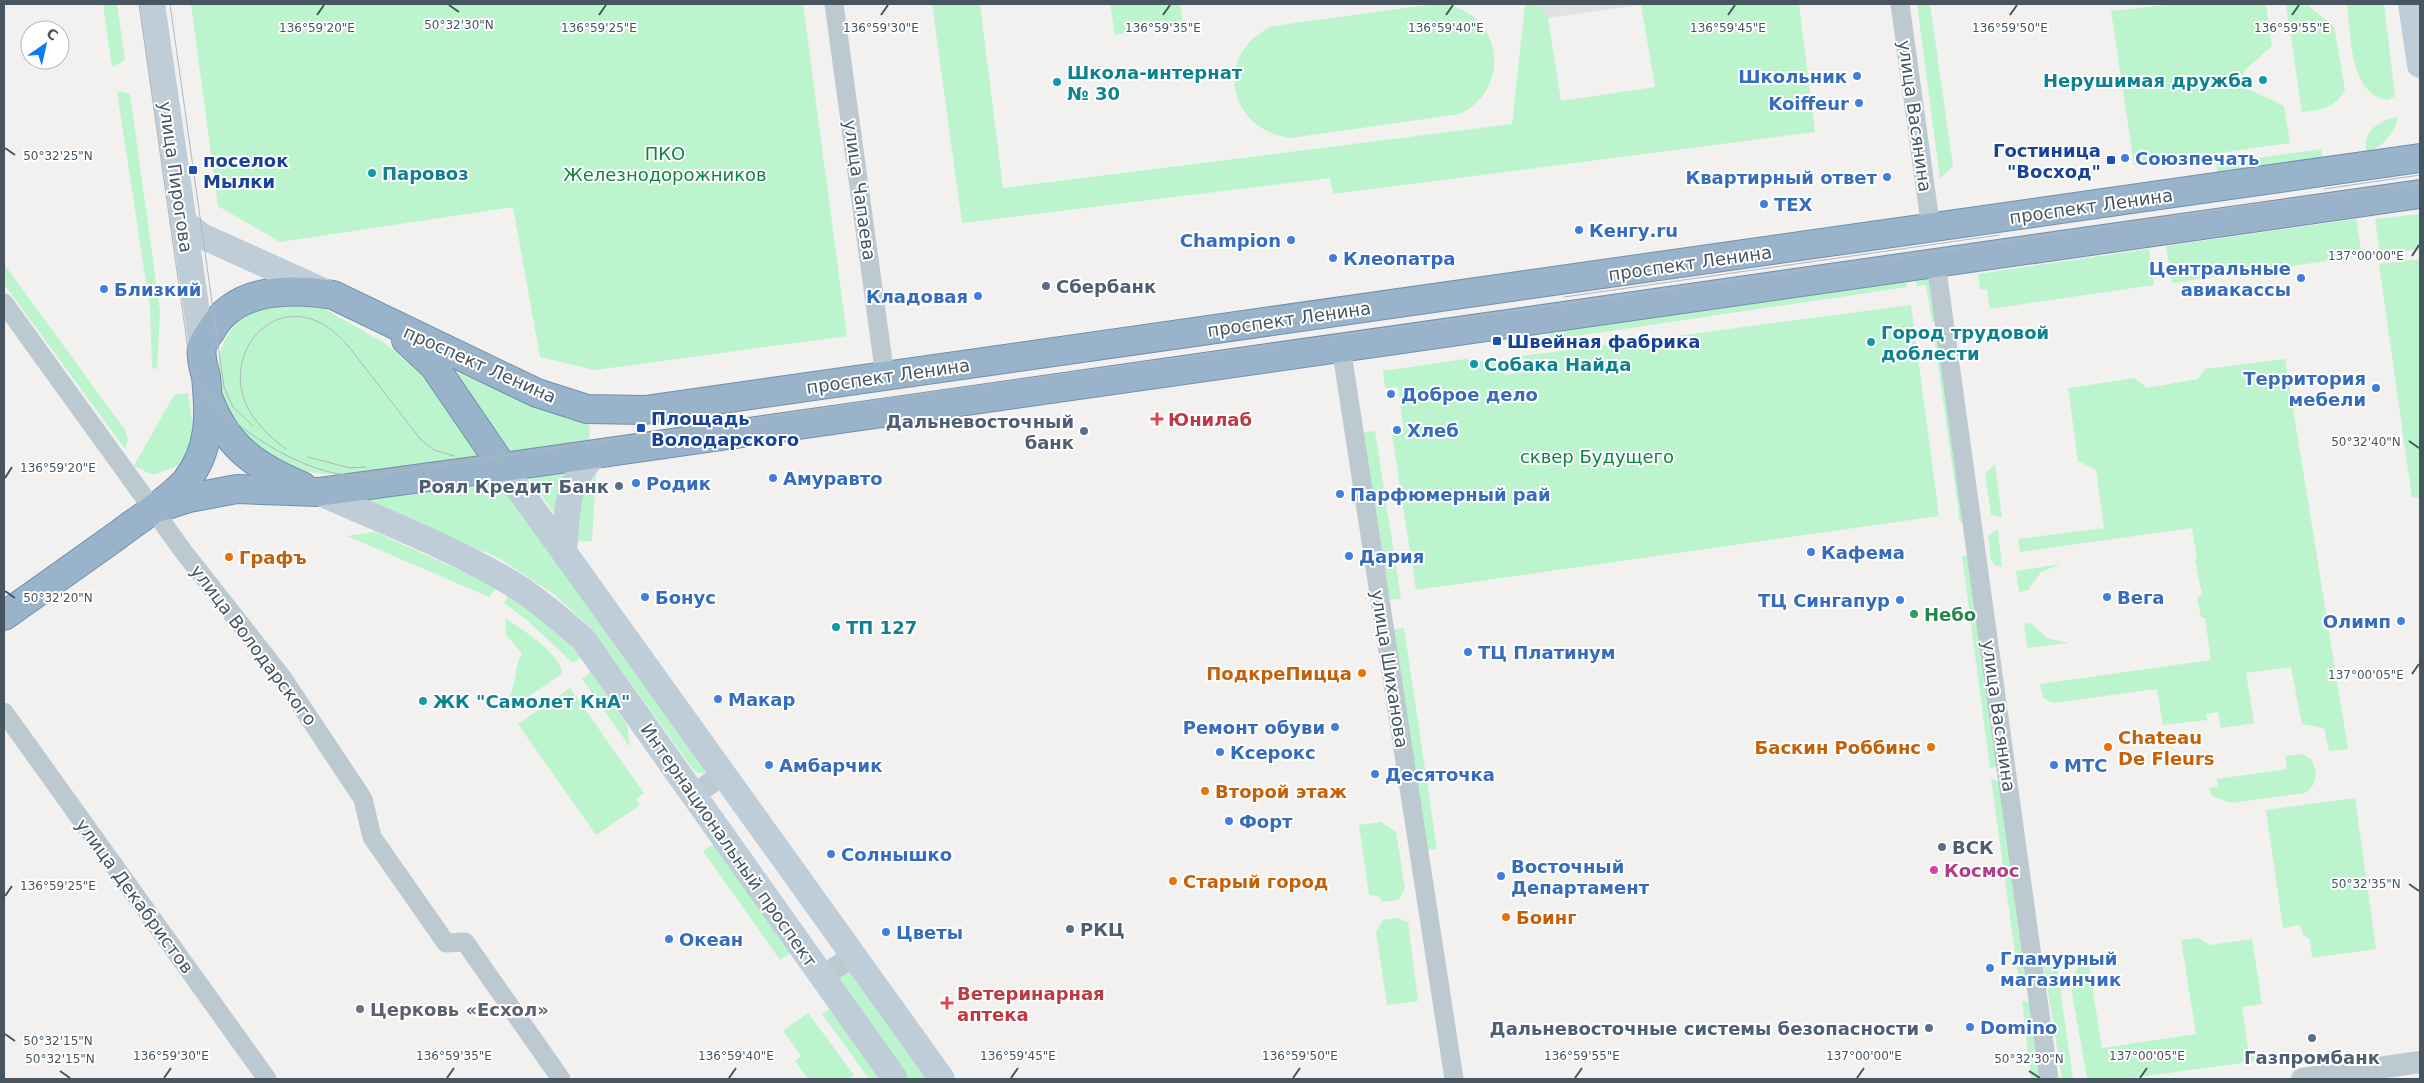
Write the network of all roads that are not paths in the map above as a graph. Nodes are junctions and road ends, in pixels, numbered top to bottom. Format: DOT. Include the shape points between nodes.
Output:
graph roads {
  1 [pos="152,4"];
  2 [pos="834,4"];
  3 [pos="1900,4"];
  4 [pos="2411,4"];
  5 [pos="2420,65"];
  6 [pos="2420,158"];
  7 [pos="2420,194"];
  8 [pos="182,222"];
  9 [pos="1931,229"];
  10 [pos="1936,263"];
  11 [pos="1634,271"];
  12 [pos="332,295"];
  13 [pos="4,303"];
  14 [pos="1639,305"];
  15 [pos="390,324"];
  16 [pos="202,347"];
  17 [pos="1341,347"];
  18 [pos="885,376"];
  19 [pos="208,396"];
  20 [pos="891,411"];
  21 [pos="598,452"];
  22 [pos="503,468"];
  23 [pos="318,492"];
  24 [pos="153,510"];
  25 [pos="564,551"];
  26 [pos="4,616"];
  27 [pos="4,712"];
  28 [pos="724,774"];
  29 [pos="694,795"];
  30 [pos="854,955"];
  31 [pos="822,977"];
  32 [pos="2420,1062"];
  33 [pos="267,1079"];
  34 [pos="560,1079"];
  35 [pos="895,1079"];
  36 [pos="942,1079"];
  37 [pos="1454,1079"];
  38 [pos="2049,1079"];
  39 [pos="2302,1079"];
  1 -- 8 [label="main road, улица Пирогова"];
  2 -- 18 [label="street, улица Чапаева"];
  3 -- 9 [label="street, улица Васянина"];
  4 -- 5 [label="main road"];
  6 -- 9 [label="highway, проспект Ленина"];
  7 -- 10 [label="highway, проспект Ленина"];
  8 -- 12 [label="main road" via="202,236"];
  8 -- 16 [label="main road, улица Пирогова"];
  9 -- 10 [label="highway"];
  9 -- 11 [label="highway, проспект Ленина"];
  10 -- 14 [label="highway, проспект Ленина"];
  10 -- 38 [label="street, улица Васянина"];
  11 -- 14 [label="highway"];
  11 -- 18 [label="highway, проспект Ленина"];
  12 -- 15 [label="highway, проспект Ленина"];
  12 -- 16 [label="highway, проспект Ленина" via="284,290 241,302 214,324"];
  13 -- 24 [label="street, улица Володарского"];
  14 -- 17 [label="highway, проспект Ленина"];
  15 -- 18 [label="highway, проспект Ленина" via="537,394 600,411 645,410"];
  15 -- 22 [label="highway" via="434,366"];
  16 -- 19 [label="highway, улица Пирогова"];
  17 -- 20 [label="highway, проспект Ленина"];
  17 -- 37 [label="street, улица Шиханова"];
  18 -- 20 [label="highway"];
  19 -- 23 [label="highway" via="218,422 251,459 272,474"];
  19 -- 24 [label="highway, улица Пирогова" via="209,430 199,462 184,482"];
  20 -- 21 [label="highway, проспект Ленина"];
  21 -- 22 [label="highway, проспект Ленина"];
  21 -- 25 [label="main road" via="586,463 570,489"];
  22 -- 23 [label="highway, проспект Ленина"];
  22 -- 25 [label="main road, Интернациональный проспект"];
  23 -- 24 [label="highway" via="237,489 189,498"];
  23 -- 29 [label="main road, Интернациональный проспект" via="452,553 511,583 544,605 583,639"];
  24 -- 26 [label="highway"];
  24 -- 34 [label="street, улица Володарского" via="282,676 363,799 372,837 446,943 465,942"];
  25 -- 28 [label="main road, Интернациональный проспект"];
  27 -- 33 [label="street, улица Декабристов"];
  28 -- 29 [label="street"];
  28 -- 30 [label="main road, Интернациональный проспект"];
  29 -- 31 [label="main road, Интернациональный проспект"];
  30 -- 31 [label="street"];
  30 -- 36 [label="main road, Интернациональный проспект"];
  31 -- 35 [label="main road, Интернациональный проспект"];
  32 -- 39 [label="street"];
}
